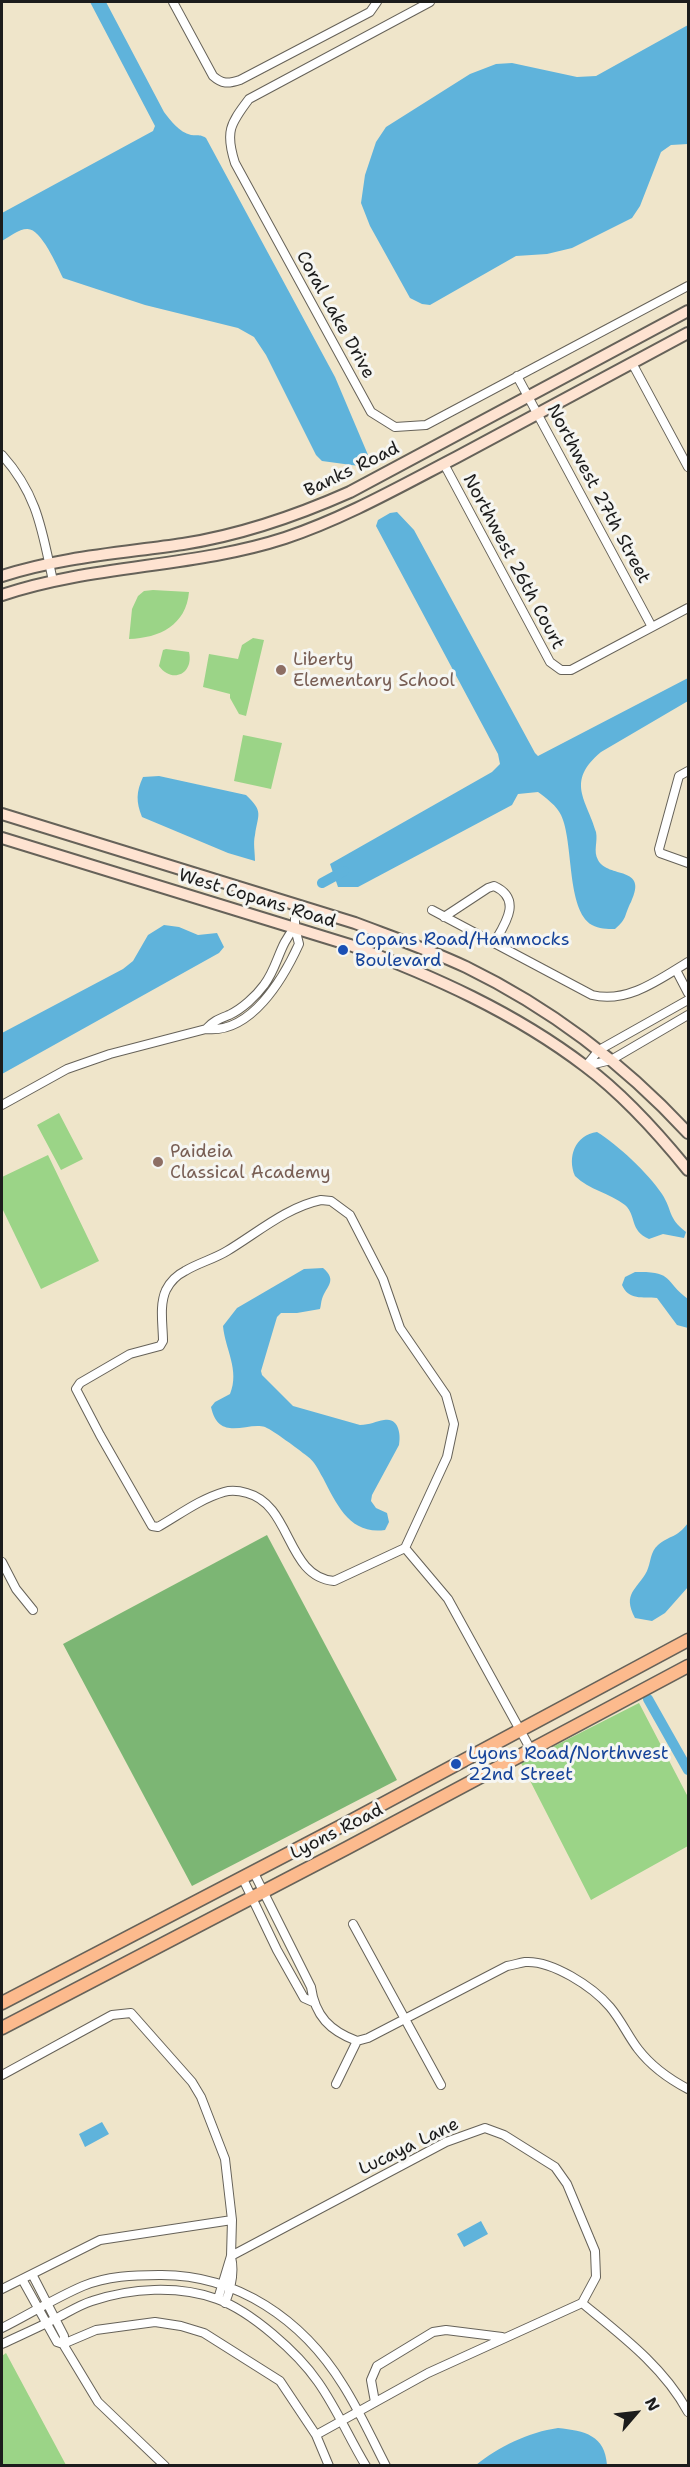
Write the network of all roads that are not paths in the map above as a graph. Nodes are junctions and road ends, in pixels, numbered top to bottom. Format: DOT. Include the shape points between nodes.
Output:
graph roads {
  1 [pos="173,2"];
  2 [pos="377,2"];
  3 [pos="430,2"];
  4 [pos="688,286"];
  5 [pos="688,311"];
  6 [pos="688,333"];
  7 [pos="632,363"];
  8 [pos="517,376"];
  9 [pos="529,397"];
  10 [pos="538,414"];
  11 [pos="2,455"];
  12 [pos="444,464"];
  13 [pos="688,467"];
  14 [pos="49,563"];
  15 [pos="2,576"];
  16 [pos="53,581"];
  17 [pos="2,595"];
  18 [pos="688,608"];
  19 [pos="652,627"];
  20 [pos="688,771"];
  21 [pos="2,814"];
  22 [pos="2,838"];
  23 [pos="688,862"];
  24 [pos="295,904"];
  25 [pos="432,910"];
  26 [pos="444,917"];
  27 [pos="295,928"];
  28 [pos="494,944"];
  29 [pos="688,962"];
  30 [pos="676,970"];
  31 [pos="688,993"];
  32 [pos="688,1000"];
  33 [pos="688,1016"];
  34 [pos="206,1029"];
  35 [pos="599,1050"];
  36 [pos="611,1060"];
  37 [pos="586,1066"];
  38 [pos="2,1105"];
  39 [pos="688,1133"];
  40 [pos="688,1170"];
  41 [pos="405,1548"];
  42 [pos="2,1562"];
  43 [pos="33,1610"];
  44 [pos="688,1641"];
  45 [pos="688,1666"];
  46 [pos="521,1730"];
  47 [pos="531,1750"];
  48 [pos="248,1874"];
  49 [pos="258,1893"];
  50 [pos="353,1924"];
  51 [pos="313,2002"];
  52 [pos="2,2003"];
  53 [pos="407,2019"];
  54 [pos="2,2028"];
  55 [pos="357,2041"];
  56 [pos="2,2075"];
  57 [pos="336,2085"];
  58 [pos="441,2085"];
  59 [pos="688,2089"];
  60 [pos="232,2220"];
  61 [pos="231,2256"];
  62 [pos="32,2274"];
  63 [pos="22,2279"];
  64 [pos="227,2285"];
  65 [pos="2,2289"];
  66 [pos="221,2301"];
  67 [pos="582,2303"];
  68 [pos="48,2304"];
  69 [pos="39,2309"];
  70 [pos="56,2319"];
  71 [pos="46,2323"];
  72 [pos="2,2328"];
  73 [pos="502,2337"];
  74 [pos="2,2344"];
  75 [pos="63,2344"];
  76 [pos="375,2402"];
  77 [pos="357,2412"];
  78 [pos="688,2412"];
  79 [pos="342,2420"];
  80 [pos="316,2435"];
  81 [pos="165,2466"];
  82 [pos="329,2466"];
  83 [pos="366,2466"];
  84 [pos="386,2466"];
  1 -- 2 [label="street" via="213,76 229,84 370,12"];
  3 -- 8 [label="street, Coral Lake Drive" via="249,99 229,131 230,146 240,172 371,412 395,428 426,425"];
  4 -- 8 [label="street, Coral Lake Drive"];
  5 -- 9 [label="main road, Banks Road"];
  6 -- 7 [label="main road, Banks Road"];
  7 -- 10 [label="main road, Banks Road"];
  7 -- 13 [label="street"];
  8 -- 9 [label="street, Northwest 27th Street"];
  9 -- 10 [label="street, Northwest 27th Street"];
  9 -- 14 [label="main road, Banks Road" via="350,492 285,519 194,542"];
  10 -- 12 [label="main road, Banks Road"];
  10 -- 19 [label="street, Northwest 27th Street"];
  11 -- 14 [label="street" via="34,503"];
  12 -- 16 [label="main road, Banks Road" via="363,506 285,538 217,556"];
  12 -- 19 [label="street, Northwest 26th Court" via="550,662 561,670 571,670"];
  14 -- 15 [label="main road, Banks Road"];
  14 -- 16 [label="street"];
  16 -- 17 [label="main road, Banks Road"];
  18 -- 19 [label="street"];
  20 -- 23 [label="street" via="679,776 659,849 666,857"];
  21 -- 24 [label="main road, West Copans Road"];
  22 -- 27 [label="main road, West Copans Road"];
  24 -- 27 [label="street"];
  24 -- 35 [label="main road, West Copans Road" via="410,943 466,967 538,1008"];
  25 -- 26 [label="street"];
  26 -- 28 [label="street"];
  26 -- 28 [label="street" via="489,888 503,890 509,898 509,918"];
  27 -- 34 [label="street" via="285,938 278,963 264,987"];
  27 -- 34 [label="street" via="299,944 272,993 230,1026 217,1031"];
  27 -- 37 [label="main road, West Copans Road" via="392,961 464,992"];
  28 -- 30 [label="street" via="600,997 638,991"];
  29 -- 30 [label="street"];
  30 -- 31 [label="street"];
  32 -- 35 [label="street"];
  33 -- 36 [label="street"];
  34 -- 38 [label="street" via="99,1058 67,1070"];
  35 -- 36 [label="main road, West Copans Road"];
  35 -- 37 [label="street"];
  36 -- 37 [label="street"];
  36 -- 39 [label="main road, West Copans Road" via="642,1085"];
  37 -- 40 [label="main road, West Copans Road" via="661,1137"];
  41 -- 41 [label="street" via="447,1456 454,1424 452,1411 435,1377 400,1328 383,1279 350,1215 331,1201 310,1202 293,1210 174,1279 162,1301 160,1346 130,1354 76,1389 152,1526 158,1527 209,1497 227,1491 242,1492 256,1495 268,1505 302,1562 322,1580 334,1581"];
  41 -- 46 [label="street" via="448,1599"];
  42 -- 43 [label="street"];
  44 -- 46 [label="main road, Lyons Road"];
  45 -- 47 [label="main road, Lyons Road"];
  46 -- 47 [label="street"];
  46 -- 48 [label="main road, Lyons Road"];
  47 -- 49 [label="main road, Lyons Road"];
  48 -- 49 [label="street"];
  48 -- 49 [label="street"];
  48 -- 52 [label="main road, Lyons Road"];
  49 -- 51 [label="street" via="311,1987"];
  49 -- 51 [label="street" via="277,1950 304,1998"];
  49 -- 54 [label="main road, Lyons Road"];
  50 -- 53 [label="street"];
  51 -- 55 [label="street" via="337,2033"];
  53 -- 55 [label="street"];
  53 -- 58 [label="street"];
  53 -- 59 [label="street" via="507,1966 527,1962 549,1966 569,1975 609,2005 638,2049 654,2066"];
  55 -- 57 [label="street"];
  56 -- 60 [label="street" via="112,2015 131,2013 201,2097 225,2159"];
  60 -- 61 [label="street"];
  60 -- 62 [label="street" via="100,2240"];
  61 -- 64 [label="street"];
  61 -- 67 [label="street, Lucaya Lane" via="446,2142 485,2128 504,2135 555,2167 567,2184 595,2251 596,2277"];
  62 -- 63 [label="street"];
  62 -- 68 [label="street"];
  63 -- 65 [label="street"];
  63 -- 69 [label="street"];
  64 -- 66 [label="street"];
  64 -- 68 [label="street" via="175,2275 119,2277 84,2286"];
  64 -- 77 [label="street" via="282,2316 307,2340 343,2384"];
  66 -- 70 [label="street" via="175,2290 142,2290 89,2302"];
  66 -- 79 [label="street" via="256,2321 287,2346 318,2381"];
  67 -- 73 [label="street"];
  67 -- 78 [label="street" via="667,2380"];
  68 -- 69 [label="street"];
  68 -- 70 [label="street"];
  69 -- 71 [label="street"];
  69 -- 72 [label="street"];
  70 -- 71 [label="street"];
  70 -- 75 [label="street" via="64,2336"];
  71 -- 74 [label="street"];
  71 -- 75 [label="street" via="57,2342"];
  73 -- 76 [label="street"];
  73 -- 76 [label="street" via="433,2332 377,2366 370,2380"];
  75 -- 80 [label="street" via="96,2330 155,2322 204,2333 280,2381"];
  75 -- 81 [label="street" via="98,2402"];
  76 -- 77 [label="street"];
  77 -- 79 [label="street"];
  77 -- 84 [label="street"];
  79 -- 80 [label="street"];
  79 -- 83 [label="street"];
  80 -- 82 [label="street"];
}
